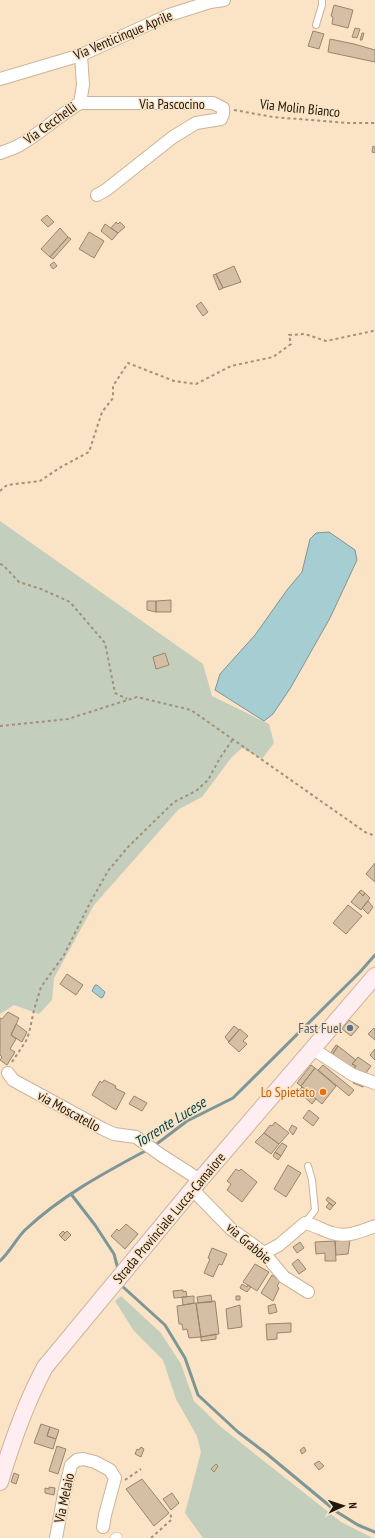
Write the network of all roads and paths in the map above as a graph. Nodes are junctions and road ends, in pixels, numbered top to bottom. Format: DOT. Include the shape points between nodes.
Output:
graph roads {
  1 [pos="224,0"];
  2 [pos="322,0"];
  3 [pos="316,25"];
  4 [pos="81,56"];
  5 [pos="0,79"];
  6 [pos="80,103"];
  7 [pos="223,108"];
  8 [pos="375,123"];
  9 [pos="0,153"];
  10 [pos="96,195"];
  11 [pos="375,333"];
  12 [pos="0,491"];
  13 [pos="0,564"];
  14 [pos="128,699"];
  15 [pos="0,726"];
  16 [pos="233,739"];
  17 [pos="375,836"];
  18 [pos="375,976"];
  19 [pos="313,1049"];
  20 [pos="8,1073"];
  21 [pos="375,1083"];
  22 [pos="308,1166"];
  23 [pos="197,1185"];
  24 [pos="305,1223"];
  25 [pos="375,1226"];
  26 [pos="264,1254"];
  27 [pos="308,1292"];
  28 [pos="141,1469"];
  29 [pos="115,1478"];
  30 [pos="0,1482"];
  31 [pos="170,1514"];
  32 [pos="103,1527"];
  33 [pos="56,1538"];
  34 [pos="151,1538"];
  1 -- 4 [label="street, Via Venticinque Aprile" via="169,15"];
  2 -- 3 [label="lane"];
  4 -- 5 [label="street, Via Venticinque Aprile"];
  4 -- 6 [label="street, Via Cecchelli" via="83,85"];
  6 -- 7 [label="street, Via Pascocino" via="213,104"];
  6 -- 9 [label="street, Via Cecchelli" via="17,146"];
  7 -- 8 [label="path, Via Molin Bianco" via="273,117"];
  7 -- 10 [label="street, Via Pascocino" via="221,119 196,124"];
  11 -- 12 [label="path" via="373,331 326,340 305,334 289,335 291,344 273,357 231,366 196,384 174,381 128,363 113,386 112,398 102,412 89,452 40,481 7,485"];
  13 -- 14 [label="path" via="19,582 70,602 104,643 114,693"];
  14 -- 15 [label="path" via="68,719"];
  14 -- 16 [label="path" via="137,697 191,710"];
  16 -- 17 [label="path" via="365,832"];
  16 -- 20 [label="path" via="208,780 196,791 174,802 128,847 108,871 64,955 41,987 26,1041 9,1067"];
  18 -- 19 [label="main road, Strada Provinciale Lucca-Camaiore"];
  19 -- 21 [label="street" via="353,1075"];
  19 -- 23 [label="main road, Strada Provinciale Lucca-Camaiore"];
  20 -- 23 [label="street, via Moscatello" via="13,1080 103,1130 136,1137"];
  22 -- 24 [label="lane" via="315,1210"];
  23 -- 26 [label="street, via Grabbie" via="231,1229"];
  23 -- 30 [label="main road, Strada Provinciale Lucca-Camaiore" via="45,1367 22,1415"];
  24 -- 25 [label="street" via="344,1235"];
  24 -- 26 [label="street" via="280,1245"];
  26 -- 27 [label="street, via Grabbie" via="284,1277"];
  28 -- 29 [label="path" via="124,1481"];
  29 -- 32 [label="street"];
  29 -- 33 [label="street, Via Melaio" via="110,1470 95,1462 83,1459 71,1465"];
  31 -- 34 [label="path" via="172,1519"];
}
